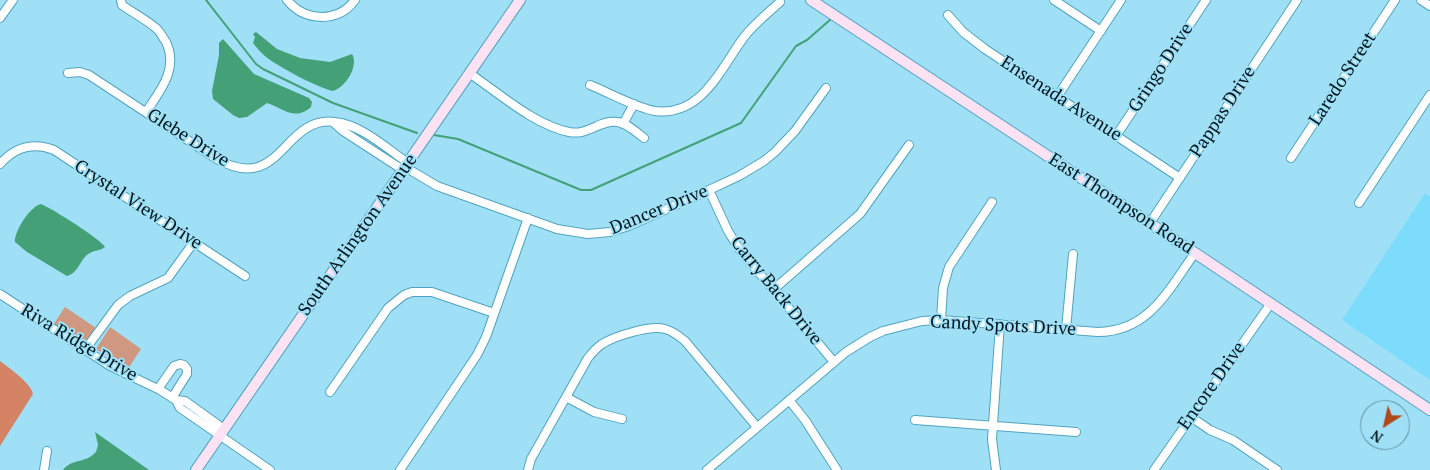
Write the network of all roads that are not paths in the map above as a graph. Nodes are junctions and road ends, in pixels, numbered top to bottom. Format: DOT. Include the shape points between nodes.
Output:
graph roads {
  1 [pos="13,0"];
  2 [pos="121,0"];
  3 [pos="287,0"];
  4 [pos="355,0"];
  5 [pos="520,0"];
  6 [pos="811,0"];
  7 [pos="1054,0"];
  8 [pos="1121,0"];
  9 [pos="1206,0"];
  10 [pos="1297,0"];
  11 [pos="1395,0"];
  12 [pos="1421,0"];
  13 [pos="780,2"];
  14 [pos="1430,6"];
  15 [pos="948,15"];
  16 [pos="0,18"];
  17 [pos="1101,31"];
  18 [pos="470,73"];
  19 [pos="68,74"];
  20 [pos="590,85"];
  21 [pos="826,88"];
  22 [pos="1057,97"];
  23 [pos="1429,100"];
  24 [pos="634,104"];
  25 [pos="146,112"];
  26 [pos="624,124"];
  27 [pos="1116,136"];
  28 [pos="644,138"];
  29 [pos="909,145"];
  30 [pos="1291,158"];
  31 [pos="0,164"];
  32 [pos="405,167"];
  33 [pos="1180,178"];
  34 [pos="709,190"];
  35 [pos="992,202"];
  36 [pos="1359,203"];
  37 [pos="528,218"];
  38 [pos="1150,223"];
  39 [pos="194,242"];
  40 [pos="1195,252"];
  41 [pos="1073,254"];
  42 [pos="245,276"];
  43 [pos="773,290"];
  44 [pos="0,294"];
  45 [pos="1271,303"];
  46 [pos="494,313"];
  47 [pos="942,320"];
  48 [pos="1000,324"];
  49 [pos="1066,330"];
  50 [pos="85,350"];
  51 [pos="834,362"];
  52 [pos="158,389"];
  53 [pos="330,392"];
  54 [pos="566,397"];
  55 [pos="174,399"];
  56 [pos="789,400"];
  57 [pos="1430,410"];
  58 [pos="1191,417"];
  59 [pos="622,419"];
  60 [pos="915,420"];
  61 [pos="993,426"];
  62 [pos="758,428"];
  63 [pos="222,432"];
  64 [pos="1076,432"];
  65 [pos="47,452"];
  66 [pos="44,470"];
  67 [pos="196,470"];
  68 [pos="270,470"];
  69 [pos="400,470"];
  70 [pos="528,470"];
  71 [pos="707,470"];
  72 [pos="837,470"];
  73 [pos="996,470"];
  74 [pos="1154,470"];
  75 [pos="1277,470"];
  1 -- 16 [label="street"];
  2 -- 25 [label="street" via="158,30 171,56 165,83"];
  3 -- 4 [label="street" via="302,12 321,18 337,16"];
  5 -- 18 [label="main road, South Arlington Avenue"];
  6 -- 38 [label="main road, East Thompson Road"];
  7 -- 17 [label="street"];
  8 -- 17 [label="street"];
  9 -- 27 [label="street, Gringo Drive"];
  10 -- 33 [label="street, Pappas Drive"];
  11 -- 30 [label="street, Laredo Street"];
  12 -- 14 [label="street"];
  13 -- 24 [label="street" via="746,35 709,87 694,101 681,108 661,111"];
  15 -- 22 [label="street, Ensenada Avenue" via="976,43"];
  17 -- 22 [label="street"];
  18 -- 26 [label="street" via="532,117 568,132 585,132 608,122"];
  18 -- 32 [label="main road, South Arlington Avenue"];
  19 -- 25 [label="street, Glebe Drive" via="80,72 89,75"];
  20 -- 24 [label="street"];
  21 -- 34 [label="street, Dancer Drive" via="795,132 776,152 752,169"];
  22 -- 27 [label="street, Ensenada Avenue"];
  23 -- 36 [label="street"];
  24 -- 26 [label="street"];
  25 -- 32 [label="street, Glebe Drive" via="231,166 258,168 303,130 317,123 333,121 364,133"];
  26 -- 28 [label="street"];
  27 -- 33 [label="street, Ensenada Avenue"];
  29 -- 43 [label="street" via="860,214"];
  31 -- 39 [label="street, Crystal View Drive" via="11,153 26,146 54,150"];
  32 -- 37 [label="street, Dancer Drive" via="437,186"];
  32 -- 63 [label="main road, South Arlington Avenue"];
  33 -- 38 [label="street, Pappas Drive"];
  34 -- 37 [label="street, Dancer Drive" via="629,226 602,234 565,231"];
  34 -- 43 [label="street, Carry Back Drive" via="738,249"];
  35 -- 47 [label="street" via="949,267 943,288"];
  37 -- 46 [label="street"];
  38 -- 40 [label="main road, East Thompson Road"];
  39 -- 42 [label="street, Crystal View Drive"];
  39 -- 50 [label="street" via="168,278 118,305"];
  40 -- 45 [label="main road, East Thompson Road"];
  40 -- 49 [label="street, Candy Spots Drive" via="1160,302 1139,322 1107,332"];
  41 -- 49 [label="street"];
  43 -- 51 [label="street, Carry Back Drive"];
  44 -- 50 [label="street, Riva Ridge Drive"];
  45 -- 57 [label="main road, East Thompson Road"];
  45 -- 58 [label="street, Encore Drive"];
  46 -- 53 [label="street" via="432,292 404,295 388,308"];
  46 -- 69 [label="street" via="470,368"];
  47 -- 48 [label="street, Candy Spots Drive"];
  47 -- 51 [label="street, Candy Spots Drive" via="883,331"];
  48 -- 49 [label="street, Candy Spots Drive"];
  48 -- 61 [label="street"];
  50 -- 52 [label="street, Riva Ridge Drive"];
  51 -- 56 [label="street, Candy Spots Drive"];
  52 -- 55 [label="street, Riva Ridge Drive"];
  52 -- 55 [label="street, Riva Ridge Drive" via="174,366 183,364 188,372"];
  54 -- 59 [label="street" via="583,408"];
  54 -- 62 [label="street" via="588,358 600,345 644,329 665,329 684,341"];
  54 -- 70 [label="street" via="531,458"];
  55 -- 63 [label="street, Riva Ridge Drive" via="185,401"];
  56 -- 62 [label="street, Candy Spots Drive"];
  56 -- 72 [label="street"];
  58 -- 74 [label="street, Encore Drive"];
  58 -- 75 [label="street"];
  60 -- 61 [label="street"];
  61 -- 64 [label="street"];
  61 -- 73 [label="street"];
  62 -- 71 [label="street, Candy Spots Drive"];
  63 -- 67 [label="main road, South Arlington Avenue"];
  63 -- 68 [label="street, Riva Ridge Drive"];
  65 -- 66 [label="street"];
}
